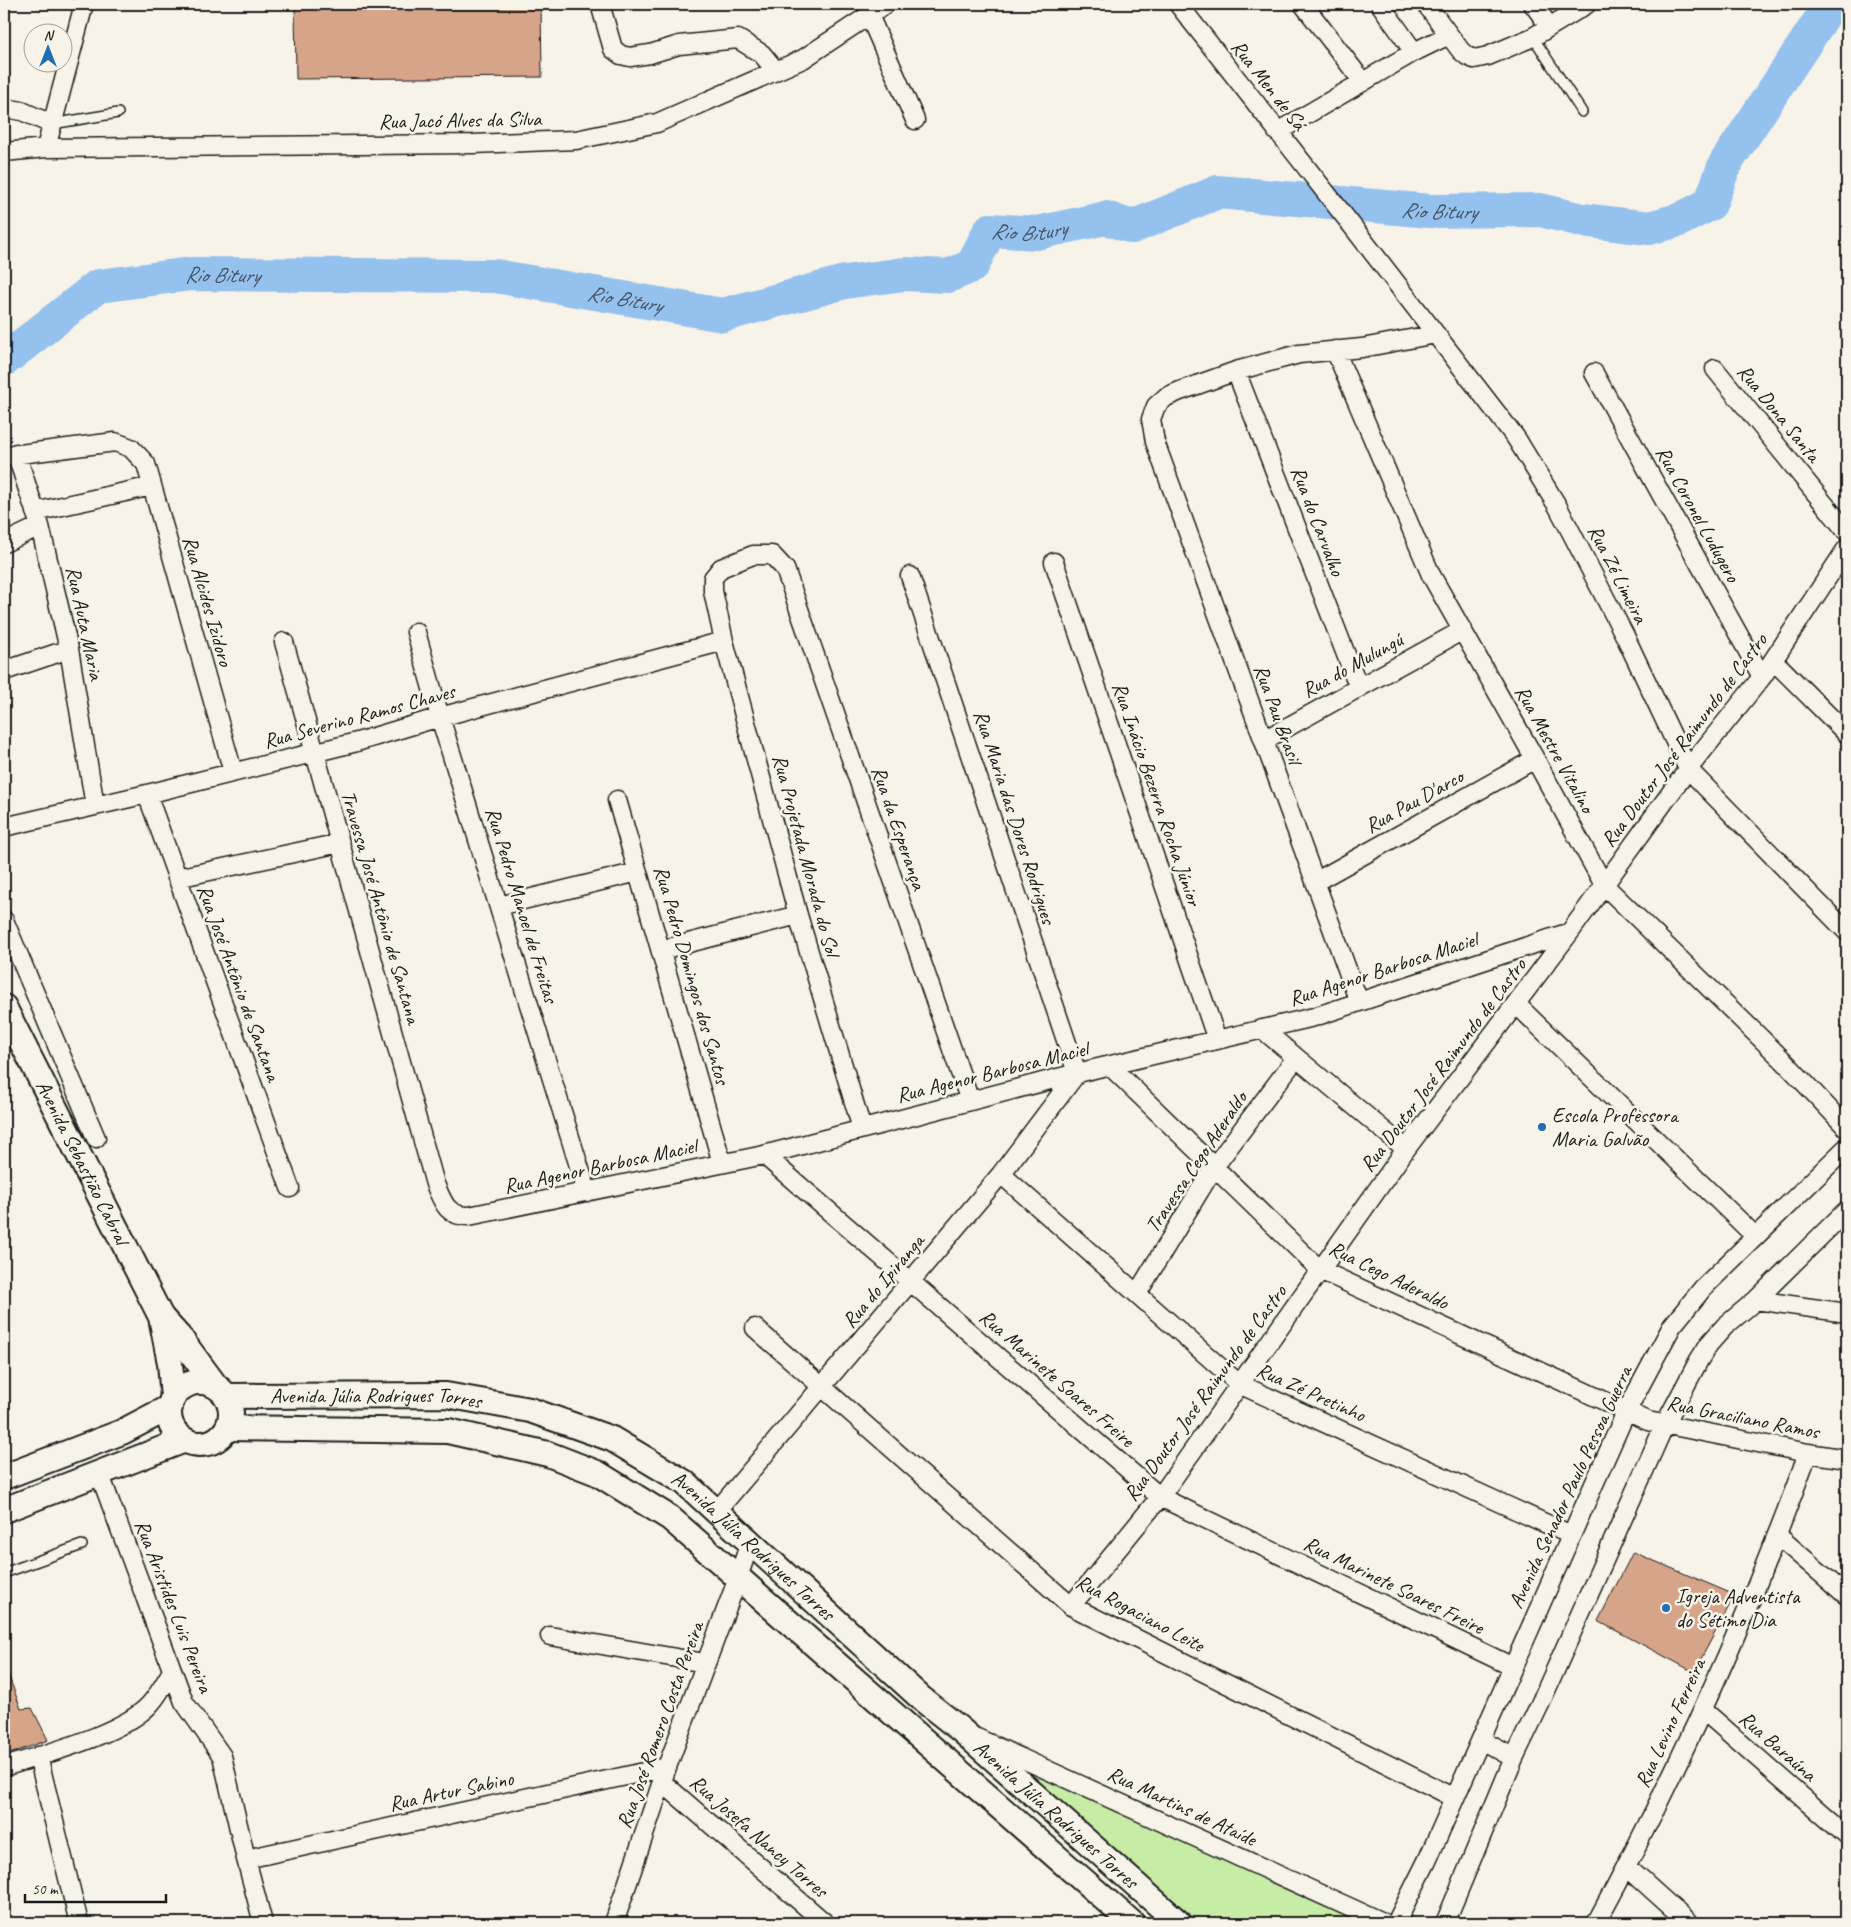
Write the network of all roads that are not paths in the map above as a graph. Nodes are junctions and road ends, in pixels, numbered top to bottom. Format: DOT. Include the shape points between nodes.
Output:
graph roads {
  1 [pos="84,4"];
  2 [pos="600,4"];
  3 [pos="886,4"];
  4 [pos="1178,4"];
  5 [pos="1303,4"];
  6 [pos="1380,4"];
  7 [pos="1426,4"];
  8 [pos="1533,4"];
  9 [pos="1587,4"];
  10 [pos="869,15"];
  11 [pos="1549,26"];
  12 [pos="1449,35"];
  13 [pos="1533,37"];
  14 [pos="1414,52"];
  15 [pos="771,64"];
  16 [pos="1363,82"];
  17 [pos="4,108"];
  18 [pos="1582,112"];
  19 [pos="118,113"];
  20 [pos="915,120"];
  21 [pos="51,124"];
  22 [pos="1277,132"];
  23 [pos="46,148"];
  24 [pos="4,152"];
  25 [pos="1353,227"];
  26 [pos="1436,334"];
  27 [pos="1335,350"];
  28 [pos="1714,369"];
  29 [pos="1236,371"];
  30 [pos="1594,373"];
  31 [pos="10,455"];
  32 [pos="152,486"];
  33 [pos="38,519"];
  34 [pos="1847,532"];
  35 [pos="4,542"];
  36 [pos="1847,548"];
  37 [pos="1054,562"];
  38 [pos="910,576"];
  39 [pos="713,591"];
  40 [pos="1463,630"];
  41 [pos="416,632"];
  42 [pos="724,641"];
  43 [pos="284,642"];
  44 [pos="69,649"];
  45 [pos="1773,660"];
  46 [pos="4,671"];
  47 [pos="1762,677"];
  48 [pos="1359,688"];
  49 [pos="440,717"];
  50 [pos="1847,734"];
  51 [pos="1264,740"];
  52 [pos="315,752"];
  53 [pos="1536,759"];
  54 [pos="1688,769"];
  55 [pos="233,772"];
  56 [pos="146,794"];
  57 [pos="618,800"];
  58 [pos="95,806"];
  59 [pos="4,827"];
  60 [pos="340,843"];
  61 [pos="638,872"];
  62 [pos="177,878"];
  63 [pos="1315,882"];
  64 [pos="1604,885"];
  65 [pos="499,906"];
  66 [pos="798,915"];
  67 [pos="4,920"];
  68 [pos="1570,932"];
  69 [pos="1847,932"];
  70 [pos="9,948"];
  71 [pos="661,950"];
  72 [pos="1359,1002"];
  73 [pos="1516,1004"];
  74 [pos="4,1007"];
  75 [pos="1262,1029"];
  76 [pos="1217,1040"];
  77 [pos="1296,1058"];
  78 [pos="1110,1066"];
  79 [pos="1077,1073"];
  80 [pos="970,1101"];
  81 [pos="1847,1128"];
  82 [pos="862,1129"];
  83 [pos="96,1138"];
  84 [pos="1847,1148"];
  85 [pos="1406,1149"];
  86 [pos="764,1154"];
  87 [pos="722,1163"];
  88 [pos="1214,1167"];
  89 [pos="1001,1174"];
  90 [pos="435,1184"];
  91 [pos="290,1188"];
  92 [pos="587,1192"];
  93 [pos="1847,1210"];
  94 [pos="1755,1236"];
  95 [pos="1320,1270"];
  96 [pos="911,1282"];
  97 [pos="1137,1294"];
  98 [pos="1756,1300"];
  99 [pos="1847,1313"];
  100 [pos="161,1317"];
  101 [pos="755,1328"];
  102 [pos="1239,1384"];
  103 [pos="822,1387"];
  104 [pos="221,1391"];
  105 [pos="450,1396"];
  106 [pos="171,1402"];
  107 [pos="1626,1412"];
  108 [pos="1656,1423"];
  109 [pos="228,1428"];
  110 [pos="448,1431"];
  111 [pos="185,1440"];
  112 [pos="1808,1453"];
  113 [pos="1829,1456"];
  114 [pos="1847,1458"];
  115 [pos="99,1472"];
  116 [pos="1847,1473"];
  117 [pos="4,1477"];
  118 [pos="690,1488"];
  119 [pos="1160,1497"];
  120 [pos="4,1510"];
  121 [pos="716,1512"];
  122 [pos="670,1518"];
  123 [pos="1571,1535"];
  124 [pos="1778,1536"];
  125 [pos="750,1542"];
  126 [pos="82,1545"];
  127 [pos="4,1574"];
  128 [pos="738,1578"];
  129 [pos="1847,1596"];
  130 [pos="1071,1606"];
  131 [pos="550,1636"];
  132 [pos="704,1663"];
  133 [pos="1513,1667"];
  134 [pos="172,1671"];
  135 [pos="922,1698"];
  136 [pos="1703,1710"];
  137 [pos="901,1720"];
  138 [pos="961,1730"];
  139 [pos="1481,1740"];
  140 [pos="38,1756"];
  141 [pos="1514,1758"];
  142 [pos="4,1767"];
  143 [pos="665,1775"];
  144 [pos="1455,1798"];
  145 [pos="1847,1836"];
  146 [pos="246,1859"];
  147 [pos="1626,1867"];
  148 [pos="79,1923"];
  149 [pos="263,1923"];
  150 [pos="614,1923"];
  151 [pos="825,1923"];
  152 [pos="1132,1923"];
  153 [pos="1179,1923"];
  154 [pos="1384,1923"];
  155 [pos="1396,1923"];
  156 [pos="1445,1923"];
  157 [pos="1596,1923"];
  158 [pos="1689,1923"];
  1 -- 21 [label="street"];
  2 -- 15 [label="street" via="614,49 621,56 650,54 679,45 738,39 762,54"];
  3 -- 10 [label="street, Rua Jacó Alves da Silva"];
  4 -- 22 [label="street, Rua Men de Sá"];
  5 -- 16 [label="street"];
  6 -- 14 [label="street"];
  7 -- 12 [label="street"];
  8 -- 11 [label="street"];
  9 -- 11 [label="street"];
  10 -- 20 [label="street"];
  10 -- 23 [label="street, Rua Jacó Alves da Silva" via="803,59 657,123 576,140"];
  11 -- 13 [label="street"];
  12 -- 13 [label="street" via="1461,51 1474,59"];
  12 -- 14 [label="street"];
  13 -- 18 [label="lane"];
  14 -- 16 [label="street"];
  16 -- 22 [label="street"];
  17 -- 21 [label="street" via="22,111"];
  19 -- 21 [label="lane"];
  21 -- 23 [label="street"];
  22 -- 25 [label="street, Rua Men de Sá"];
  23 -- 24 [label="street, Rua Jacó Alves da Silva"];
  25 -- 26 [label="street, Rua Zé Limeira"];
  26 -- 27 [label="street, Rua Pau Brasil"];
  26 -- 54 [label="street, Rua Zé Limeira" via="1516,438 1558,508 1625,636"];
  27 -- 29 [label="street, Rua Pau Brasil" via="1299,354"];
  27 -- 40 [label="street, Rua Mestre Vitalino" via="1431,575"];
  28 -- 34 [label="street, Rua Dona Santa"];
  29 -- 48 [label="street, Rua do Carvalho"];
  29 -- 51 [label="street, Rua Pau Brasil" via="1166,397 1156,406 1151,419 1155,442"];
  30 -- 47 [label="street, Rua Coronel Ludugero"];
  31 -- 32 [label="street, Rua Alcides Izidoro" via="115,442 131,448 146,464"];
  31 -- 33 [label="street, Rua Auta Maria"];
  32 -- 33 [label="street"];
  32 -- 55 [label="street, Rua Alcides Izidoro"];
  33 -- 35 [label="street"];
  33 -- 44 [label="street, Rua Auta Maria"];
  36 -- 45 [label="street, Rua Doutor José Raimundo de Castro"];
  37 -- 76 [label="street, Rua Inácio Bezerra Rocha Júnior"];
  38 -- 79 [label="street, Rua Maria das Dores Rodrigues"];
  39 -- 42 [label="street, Rua Projetada Morada do Sol"];
  39 -- 80 [label="street, Rua da Esperança" via="713,578 721,568 753,555 772,555 785,569"];
  40 -- 48 [label="street, Rua do Mulungú"];
  40 -- 53 [label="street, Rua Mestre Vitalino"];
  41 -- 49 [label="street, Rua Pedro Manoel de Freitas"];
  42 -- 49 [label="street, Rua Severino Ramos Chaves"];
  42 -- 66 [label="street, Rua Projetada Morada do Sol"];
  43 -- 52 [label="street, Travessa José Antônio de Santana"];
  44 -- 46 [label="street"];
  44 -- 58 [label="street, Rua Auta Maria"];
  45 -- 47 [label="street, Rua Doutor José Raimundo de Castro"];
  45 -- 50 [label="street"];
  47 -- 54 [label="street, Rua Doutor José Raimundo de Castro"];
  48 -- 51 [label="street, Rua do Mulungú"];
  49 -- 52 [label="street, Rua Severino Ramos Chaves"];
  49 -- 65 [label="street, Rua Pedro Manoel de Freitas"];
  51 -- 63 [label="street, Rua Pau Brasil"];
  52 -- 55 [label="street, Rua Severino Ramos Chaves"];
  52 -- 60 [label="street, Travessa José Antônio de Santana"];
  53 -- 63 [label="street, Rua Pau D'arco"];
  53 -- 64 [label="street, Rua Mestre Vitalino"];
  54 -- 64 [label="street, Rua Doutor José Raimundo de Castro"];
  54 -- 69 [label="street, Rua Zé Limeira"];
  55 -- 56 [label="street, Rua Severino Ramos Chaves"];
  56 -- 58 [label="street, Rua Severino Ramos Chaves"];
  56 -- 62 [label="street, Rua José Antônio de Santana"];
  57 -- 61 [label="street, Rua Pedro Domingos dos Santos"];
  58 -- 59 [label="street, Rua Severino Ramos Chaves"];
  60 -- 62 [label="street"];
  60 -- 90 [label="street, Travessa José Antônio de Santana"];
  61 -- 65 [label="street"];
  61 -- 71 [label="street, Rua Pedro Domingos dos Santos"];
  62 -- 91 [label="street, Rua José Antônio de Santana"];
  63 -- 72 [label="street, Rua Pau Brasil"];
  64 -- 68 [label="street, Rua Doutor José Raimundo de Castro"];
  64 -- 81 [label="street, Rua Mestre Vitalino" via="1784,1061"];
  65 -- 92 [label="street, Rua Pedro Manoel de Freitas"];
  66 -- 71 [label="street"];
  66 -- 82 [label="street, Rua Projetada Morada do Sol"];
  67 -- 70 [label="street"];
  68 -- 72 [label="street, Rua Agenor Barbosa Maciel"];
  68 -- 73 [label="street, Rua Doutor José Raimundo de Castro"];
  70 -- 83 [label="street"];
  71 -- 87 [label="street, Rua Pedro Domingos dos Santos"];
  72 -- 75 [label="street, Rua Agenor Barbosa Maciel" via="1314,1018"];
  73 -- 85 [label="street, Rua Doutor José Raimundo de Castro"];
  73 -- 94 [label="street"];
  74 -- 100 [label="main road, Avenida Sebastião Cabral"];
  75 -- 76 [label="street, Rua Agenor Barbosa Maciel"];
  75 -- 77 [label="street"];
  76 -- 78 [label="street, Rua Agenor Barbosa Maciel"];
  77 -- 85 [label="street"];
  77 -- 88 [label="street, Travessa Cego Aderaldo"];
  78 -- 79 [label="street, Rua Agenor Barbosa Maciel"];
  78 -- 88 [label="street, Rua Cego Aderaldo"];
  79 -- 80 [label="street, Rua Agenor Barbosa Maciel"];
  79 -- 89 [label="street, Rua do Ipiranga"];
  80 -- 82 [label="street, Rua Agenor Barbosa Maciel"];
  82 -- 86 [label="street, Rua Agenor Barbosa Maciel"];
  84 -- 94 [label="street, Avenida Senador Paulo Pessoa Guerra"];
  85 -- 95 [label="street, Rua Doutor José Raimundo de Castro"];
  86 -- 87 [label="street, Rua Agenor Barbosa Maciel"];
  86 -- 96 [label="street, Rua Marinete Soares Freire"];
  87 -- 92 [label="street, Rua Agenor Barbosa Maciel"];
  88 -- 95 [label="street, Rua Cego Aderaldo"];
  88 -- 97 [label="street, Travessa Cego Aderaldo"];
  89 -- 96 [label="street, Rua do Ipiranga"];
  89 -- 97 [label="street, Rua Zé Pretinho"];
  90 -- 92 [label="street, Rua Agenor Barbosa Maciel" via="450,1211 457,1216"];
  93 -- 98 [label="street"];
  94 -- 107 [label="street, Avenida Senador Paulo Pessoa Guerra" via="1703,1288 1672,1326"];
  95 -- 102 [label="street, Rua Doutor José Raimundo de Castro"];
  95 -- 107 [label="street, Rua Cego Aderaldo"];
  96 -- 103 [label="street, Rua do Ipiranga"];
  96 -- 119 [label="street, Rua Marinete Soares Freire"];
  97 -- 102 [label="street, Rua Zé Pretinho"];
  98 -- 99 [label="street"];
  98 -- 108 [label="street" via="1709,1344"];
  100 -- 104 [label="main road, Avenida Sebastião Cabral"];
  100 -- 106 [label="main road, Avenida Sebastião Cabral" via="170,1363"];
  101 -- 103 [label="street, Rua Rogaciano Leite"];
  102 -- 119 [label="street, Rua Doutor José Raimundo de Castro"];
  102 -- 123 [label="street, Rua Zé Pretinho"];
  103 -- 121 [label="street, Rua do Ipiranga"];
  103 -- 130 [label="street, Rua Rogaciano Leite"];
  104 -- 105 [label="main road, Avenida Júlia Rodrigues Torres"];
  104 -- 106 [label="main road" via="206,1382 196,1382 178,1390"];
  104 -- 109 [label="main road" via="232,1412"];
  105 -- 110 [label="main road"];
  105 -- 118 [label="main road, Avenida Júlia Rodrigues Torres" via="530,1410 612,1440"];
  106 -- 111 [label="main road" via="169,1417 172,1426"];
  106 -- 117 [label="main road" via="122,1432"];
  107 -- 108 [label="street, Rua Cego Aderaldo"];
  107 -- 123 [label="street, Avenida Senador Paulo Pessoa Guerra"];
  108 -- 112 [label="street, Rua Graciliano Ramos"];
  108 -- 141 [label="street" via="1540,1704"];
  109 -- 110 [label="main road, Avenida Júlia Rodrigues Torres"];
  109 -- 111 [label="main road" via="214,1441 204,1444"];
  110 -- 122 [label="main road, Avenida Júlia Rodrigues Torres" via="548,1454 597,1473"];
  111 -- 115 [label="main road"];
  112 -- 113 [label="street, Rua Graciliano Ramos"];
  112 -- 124 [label="street, Rua Levino Ferreira"];
  113 -- 114 [label="street, Rua Graciliano Ramos"];
  113 -- 116 [label="street, Rua Graciliano Ramos"];
  115 -- 120 [label="main road"];
  115 -- 134 [label="street, Rua Aristides Luis Pereira"];
  118 -- 121 [label="main road, Avenida Júlia Rodrigues Torres"];
  118 -- 122 [label="main road"];
  119 -- 130 [label="street, Rua Doutor José Raimundo de Castro"];
  119 -- 133 [label="street, Rua Marinete Soares Freire"];
  121 -- 125 [label="main road, Avenida Júlia Rodrigues Torres"];
  122 -- 128 [label="main road, Avenida Júlia Rodrigues Torres"];
  123 -- 133 [label="street, Avenida Senador Paulo Pessoa Guerra"];
  124 -- 129 [label="street"];
  124 -- 136 [label="street, Rua Levino Ferreira"];
  125 -- 128 [label="street, Rua José Romero Costa Pereira"];
  125 -- 135 [label="main road, Avenida Júlia Rodrigues Torres"];
  126 -- 127 [label="lane"];
  128 -- 132 [label="street, Rua José Romero Costa Pereira"];
  128 -- 137 [label="main road, Avenida Júlia Rodrigues Torres"];
  130 -- 144 [label="street, Rua Rogaciano Leite"];
  131 -- 132 [label="street"];
  132 -- 143 [label="street, Rua José Romero Costa Pereira"];
  133 -- 139 [label="street, Avenida Senador Paulo Pessoa Guerra"];
  134 -- 140 [label="street" via="151,1704 131,1720"];
  134 -- 146 [label="street, Rua Aristides Luis Pereira" via="184,1702 222,1756"];
  135 -- 137 [label="main road"];
  135 -- 138 [label="main road, Avenida Júlia Rodrigues Torres"];
  136 -- 145 [label="street, Rua Baraúna"];
  136 -- 147 [label="street, Rua Levino Ferreira"];
  137 -- 152 [label="main road, Avenida Júlia Rodrigues Torres"];
  138 -- 153 [label="main road, Avenida Júlia Rodrigues Torres"];
  138 -- 154 [label="street, Rua Martins de Ataíde"];
  139 -- 141 [label="street"];
  139 -- 144 [label="street, Avenida Senador Paulo Pessoa Guerra"];
  140 -- 142 [label="street"];
  140 -- 148 [label="street"];
  141 -- 156 [label="street"];
  143 -- 146 [label="street, Rua Artur Sabino"];
  143 -- 150 [label="street, Rua José Romero Costa Pereira"];
  143 -- 151 [label="street, Rua Josefa Nancy Torres"];
  144 -- 155 [label="street, Avenida Senador Paulo Pessoa Guerra"];
  146 -- 149 [label="street, Rua Aristides Luis Pereira"];
  147 -- 157 [label="street, Rua Levino Ferreira"];
  147 -- 158 [label="street"];
}
